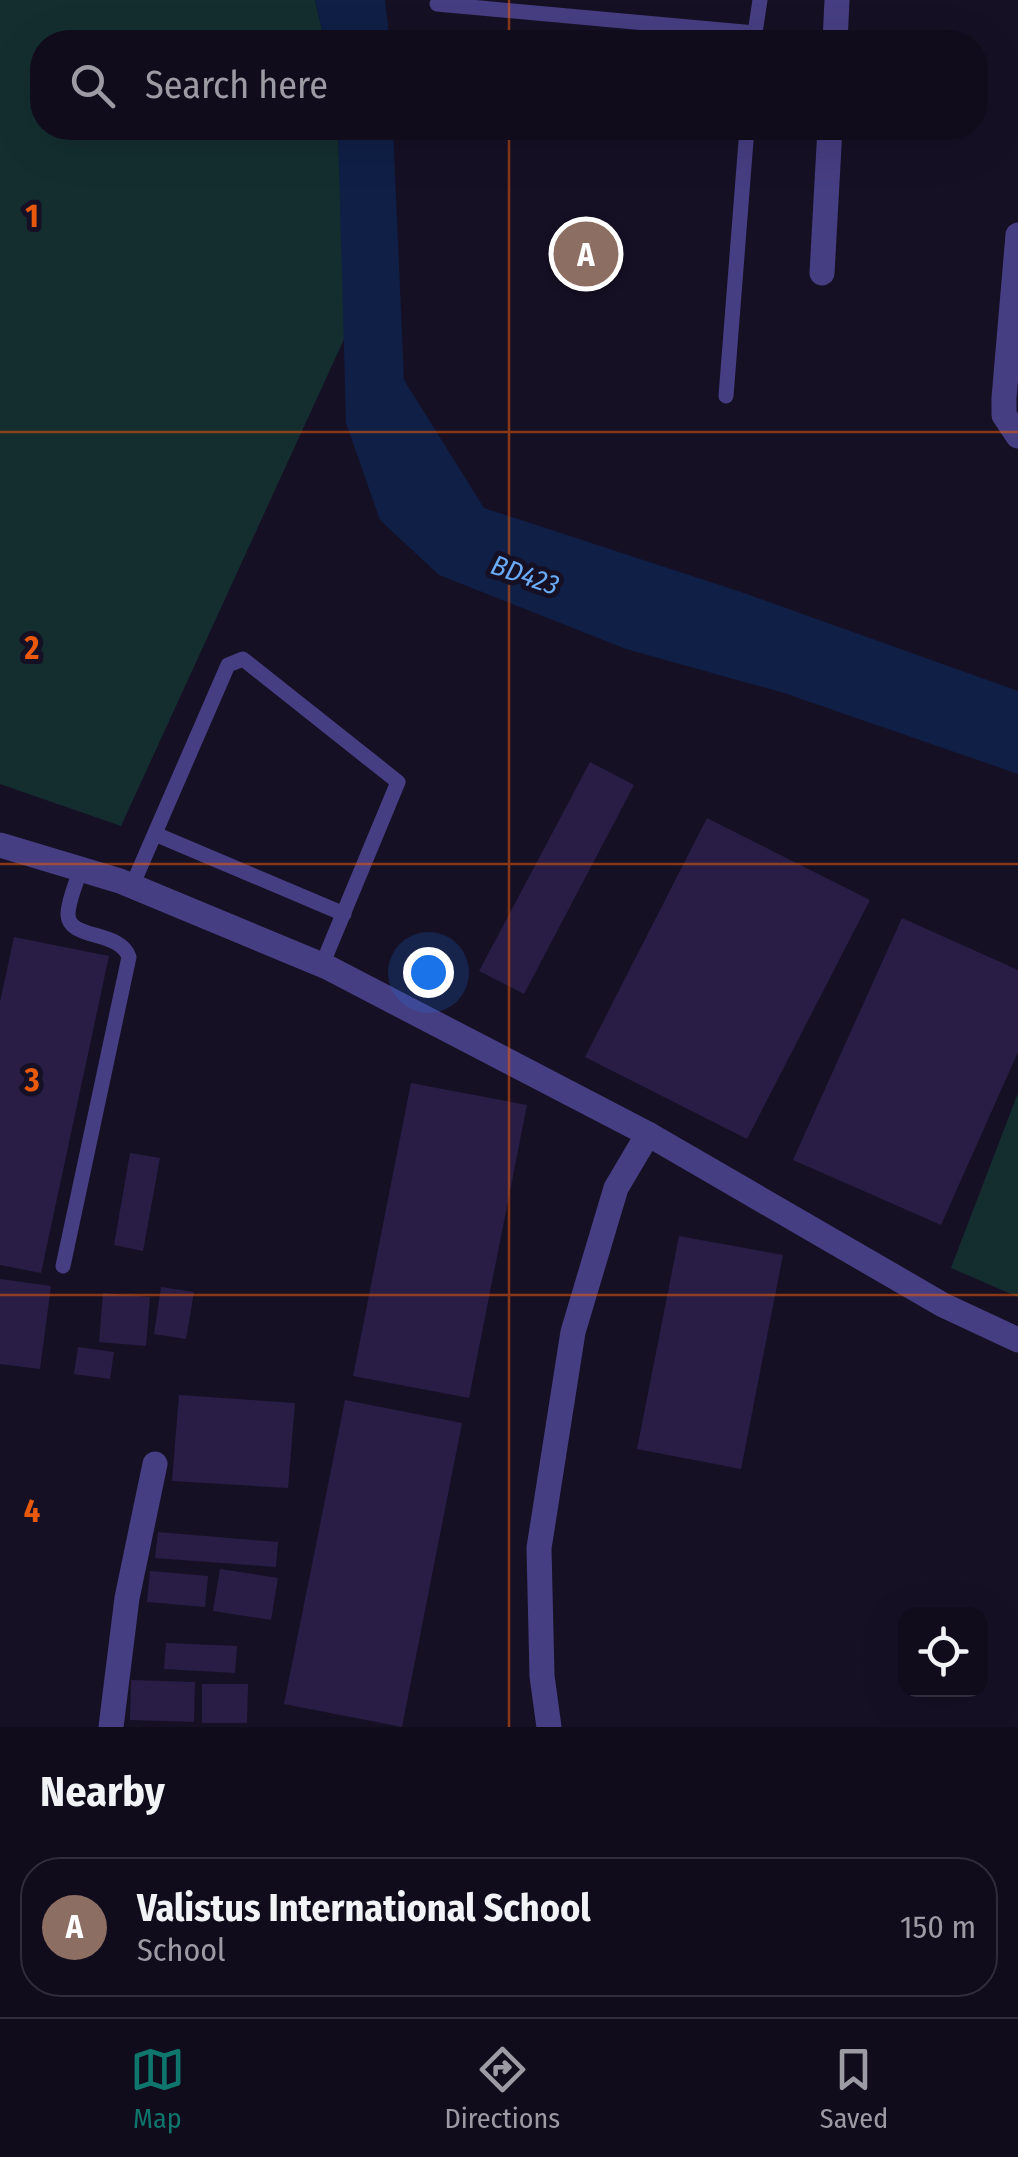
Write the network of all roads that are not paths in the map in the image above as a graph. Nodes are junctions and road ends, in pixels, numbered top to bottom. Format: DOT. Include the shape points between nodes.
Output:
graph roads {
  1 [pos="760,0"];
  2 [pos="837,0"];
  3 [pos="437,4"];
  4 [pos="679,30"];
  5 [pos="755,30"];
  6 [pos="836,30"];
  7 [pos="746,140"];
  8 [pos="829,140"];
  9 [pos="1018,235"];
  10 [pos="822,273"];
  11 [pos="726,396"];
  12 [pos="1018,436"];
  13 [pos="155,834"];
  14 [pos="0,845"];
  15 [pos="81,868"];
  16 [pos="132,886"];
  17 [pos="344,914"];
  18 [pos="322,965"];
  19 [pos="648,1134"];
  20 [pos="63,1266"];
  21 [pos="1018,1340"];
  22 [pos="155,1464"];
  23 [pos="111,1727"];
  24 [pos="549,1727"];
  1 -- 5 [label="lane"];
  2 -- 6 [label="street"];
  3 -- 4 [label="lane"];
  7 -- 11 [label="lane"];
  8 -- 10 [label="street"];
  9 -- 12 [label="street" via="1004,398 1004,415"];
  13 -- 16 [label="lane"];
  13 -- 17 [label="lane"];
  13 -- 17 [label="lane" via="228,665 243,659 398,782"];
  14 -- 15 [label="street"];
  15 -- 16 [label="street"];
  15 -- 20 [label="lane" via="68,920 118,942 129,957"];
  16 -- 18 [label="street"];
  17 -- 18 [label="lane"];
  18 -- 19 [label="street"];
  19 -- 21 [label="street" via="943,1305"];
  19 -- 24 [label="street" via="616,1188 572,1332 539,1548"];
  22 -- 23 [label="street" via="127,1598"];
}
